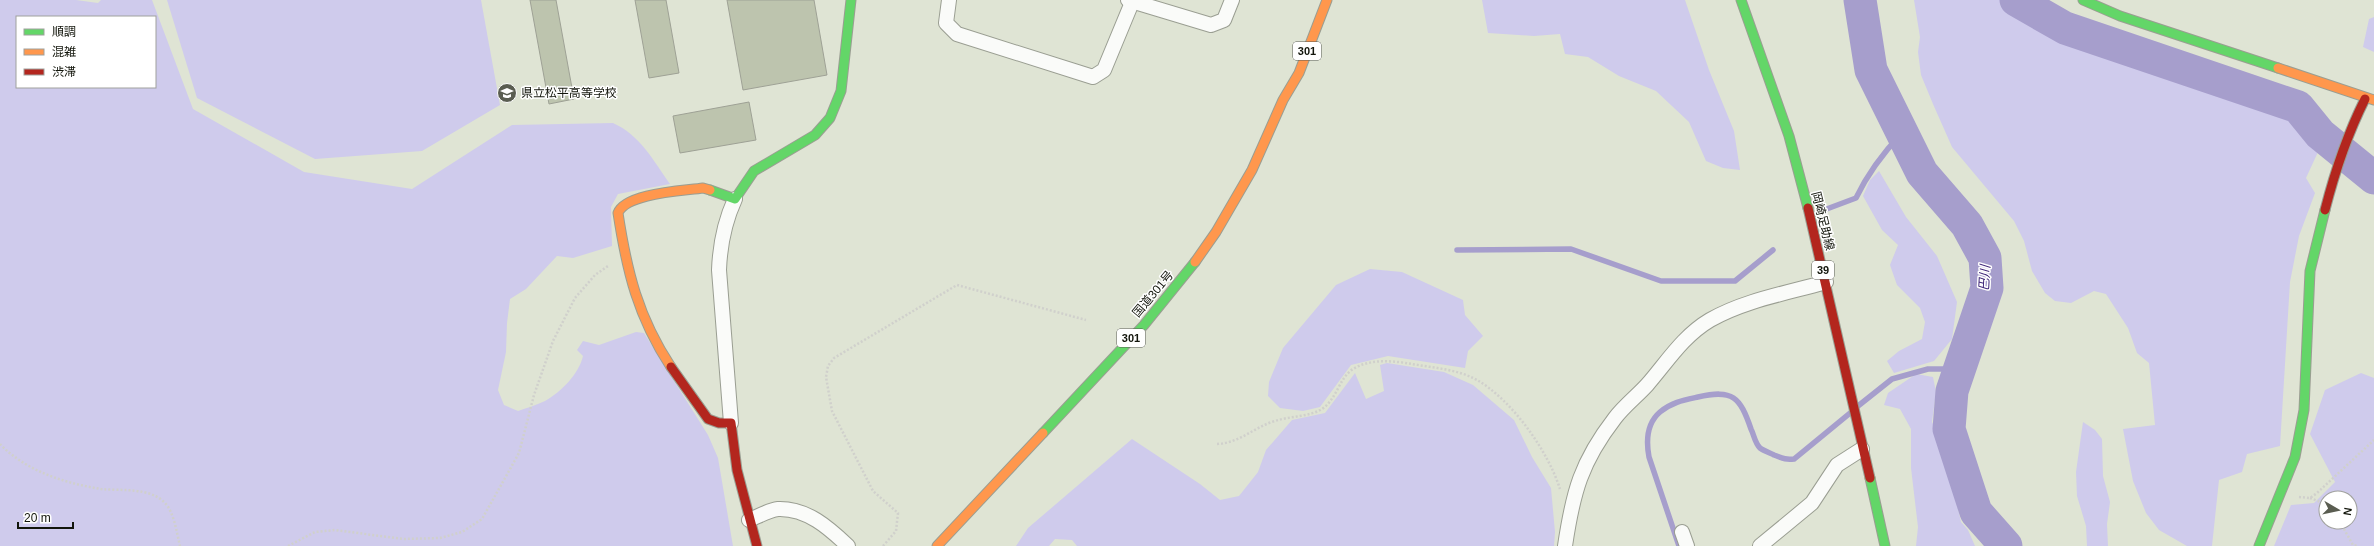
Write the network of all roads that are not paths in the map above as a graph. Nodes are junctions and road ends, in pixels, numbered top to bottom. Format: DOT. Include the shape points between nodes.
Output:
graph roads {
  1 [pos="851,0"];
  2 [pos="949,0"];
  3 [pos="1232,0"];
  4 [pos="1327,0"];
  5 [pos="1741,0"];
  6 [pos="2083,0"];
  7 [pos="1131,1"];
  8 [pos="1291,67"];
  9 [pos="2370,99"];
  10 [pos="1283,100"];
  11 [pos="735,199"];
  12 [pos="1826,282"];
  13 [pos="731,423"];
  14 [pos="1862,449"];
  15 [pos="749,520"];
  16 [pos="1682,532"];
  17 [pos="758,546"];
  18 [pos="848,546"];
  19 [pos="937,546"];
  20 [pos="1565,546"];
  21 [pos="1687,546"];
  22 [pos="1760,546"];
  23 [pos="1884,546"];
  24 [pos="2259,546"];
  1 -- 11 [label="main road" via="841,91 830,118 815,135 754,171"];
  2 -- 7 [label="street" via="946,23 957,34 1093,77 1104,70"];
  3 -- 7 [label="street" via="1224,20 1211,25"];
  4 -- 10 [label="main road, 国道301号 / 301" via="1299,73"];
  5 -- 12 [label="main road, 岡崎足助線 / 39" via="1789,136"];
  6 -- 9 [label="main road" via="2120,16 2274,65"];
  8 -- 10 [label="main road, 国道301号 / 301"];
  9 -- 24 [label="main road" via="2351,127 2332,179 2310,272 2304,410 2295,457"];
  10 -- 19 [label="main road, 国道301号 / 301" via="1252,170 1216,232 1189,271 1144,325"];
  11 -- 13 [label="street" via="725,220 719,270"];
  11 -- 13 [label="main road" via="703,188 633,199 620,208 618,213 624,254 641,312 652,336 708,419 719,423"];
  12 -- 14 [label="main road, 岡崎足助線 / 39"];
  12 -- 20 [label="street" via="1742,306 1710,320 1678,346 1647,385 1616,417 1598,444 1576,486"];
  13 -- 15 [label="main road" via="737,470"];
  14 -- 22 [label="street" via="1837,465 1812,503"];
  14 -- 23 [label="main road, 岡崎足助線 / 39"];
  15 -- 17 [label="main road"];
  15 -- 18 [label="street" via="778,509 802,513 824,523"];
  16 -- 21 [label="street"];
}
